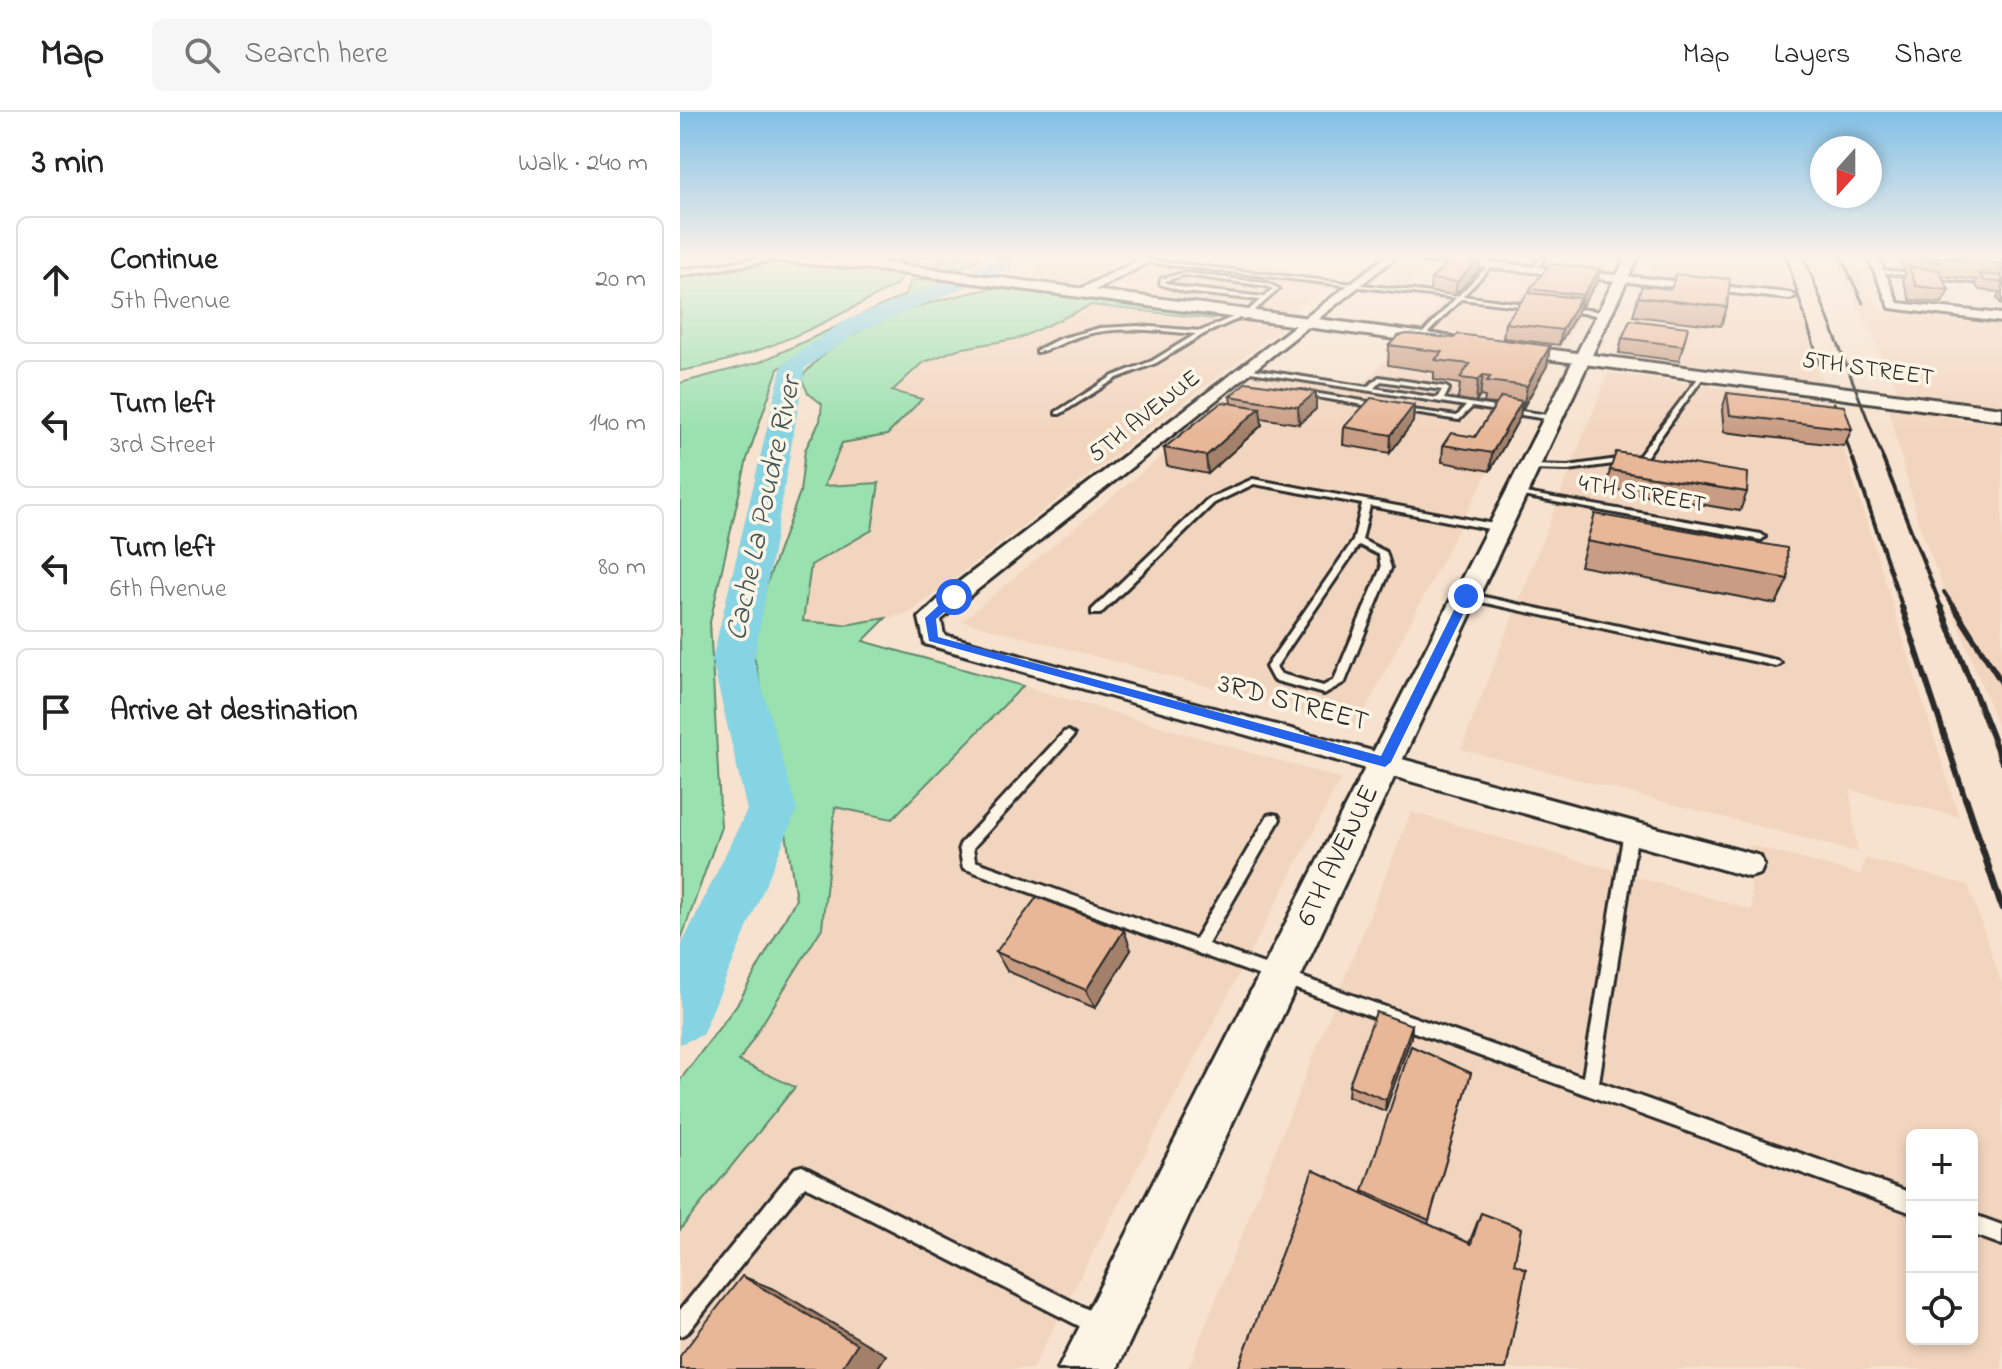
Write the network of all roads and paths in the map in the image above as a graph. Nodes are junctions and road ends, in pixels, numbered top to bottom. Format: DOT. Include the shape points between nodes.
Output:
graph roads {
  1 [pos="1239,316"];
  2 [pos="1254,316"];
  3 [pos="1317,316"];
  4 [pos="1442,316"];
  5 [pos="1603,316"];
  6 [pos="1981,316"];
  7 [pos="2002,318"];
  8 [pos="1308,323"];
  9 [pos="1202,333"];
  10 [pos="1421,338"];
  11 [pos="1039,351"];
  12 [pos="1582,359"];
  13 [pos="1702,375"];
  14 [pos="1241,379"];
  15 [pos="1368,390"];
  16 [pos="1291,392"];
  17 [pos="1439,401"];
  18 [pos="1470,406"];
  19 [pos="1058,413"];
  20 [pos="2002,414"];
  21 [pos="1553,418"];
  22 [pos="1523,480"];
  23 [pos="1367,503"];
  24 [pos="1499,528"];
  25 [pos="1761,537"];
  26 [pos="1357,541"];
  27 [pos="1466,596"];
  28 [pos="1096,612"];
  29 [pos="930,618"];
  30 [pos="1776,663"];
  31 [pos="1068,735"];
  32 [pos="1385,762"];
  33 [pos="1273,819"];
  34 [pos="1631,831"];
  35 [pos="1749,865"];
  36 [pos="1198,947"];
  37 [pos="1279,977"];
  38 [pos="1590,1088"];
  39 [pos="1906,1201"];
  40 [pos="1978,1226"];
  41 [pos="2002,1235"];
  42 [pos="680,1326"];
  43 [pos="1106,1330"];
  44 [pos="1087,1369"];
  1 -- 9 [label="lane"];
  2 -- 8 [label="main road, 5TH STREET"];
  3 -- 8 [label="street, 5TH AVENUE"];
  4 -- 10 [label="lane"];
  5 -- 12 [label="street, 6TH AVENUE"];
  6 -- 7 [label="street"];
  8 -- 10 [label="main road, 5TH STREET"];
  8 -- 14 [label="street, 5TH AVENUE"];
  9 -- 11 [label="lane" via="1101,327"];
  9 -- 19 [label="lane"];
  10 -- 12 [label="main road, 5TH STREET"];
  12 -- 13 [label="main road, 5TH STREET"];
  12 -- 21 [label="street, 6TH AVENUE"];
  13 -- 20 [label="main road, 5TH STREET"];
  13 -- 22 [label="lane" via="1641,458"];
  14 -- 15 [label="lane"];
  14 -- 29 [label="street, 5TH AVENUE"];
  15 -- 17 [label="lane"];
  15 -- 17 [label="lane" via="1379,379 1446,389"];
  16 -- 18 [label="lane" via="1459,418"];
  17 -- 18 [label="lane"];
  18 -- 21 [label="lane"];
  21 -- 22 [label="street, 6TH AVENUE"];
  22 -- 24 [label="street, 6TH AVENUE"];
  22 -- 25 [label="lane, 4TH STREET"];
  23 -- 24 [label="lane"];
  23 -- 26 [label="lane"];
  23 -- 28 [label="lane" via="1253,481 1211,501"];
  24 -- 27 [label="street, 6TH AVENUE"];
  26 -- 26 [label="lane" via="1383,554 1386,568 1339,682 1324,690 1277,677 1271,667"];
  27 -- 30 [label="lane"];
  27 -- 32 [label="street, 6TH AVENUE"];
  29 -- 32 [label="street, 3RD STREET" via="933,639"];
  31 -- 36 [label="lane" via="966,847 968,864"];
  32 -- 34 [label="street, 3RD STREET"];
  32 -- 37 [label="street, 6TH AVENUE"];
  33 -- 36 [label="lane"];
  34 -- 35 [label="street, 3RD STREET"];
  34 -- 38 [label="lane"];
  36 -- 37 [label="lane"];
  37 -- 38 [label="lane"];
  37 -- 43 [label="street, 6TH AVENUE"];
  38 -- 39 [label="lane"];
  40 -- 41 [label="lane"];
  42 -- 43 [label="lane" via="802,1175"];
  43 -- 44 [label="street, 6TH AVENUE"];
}
